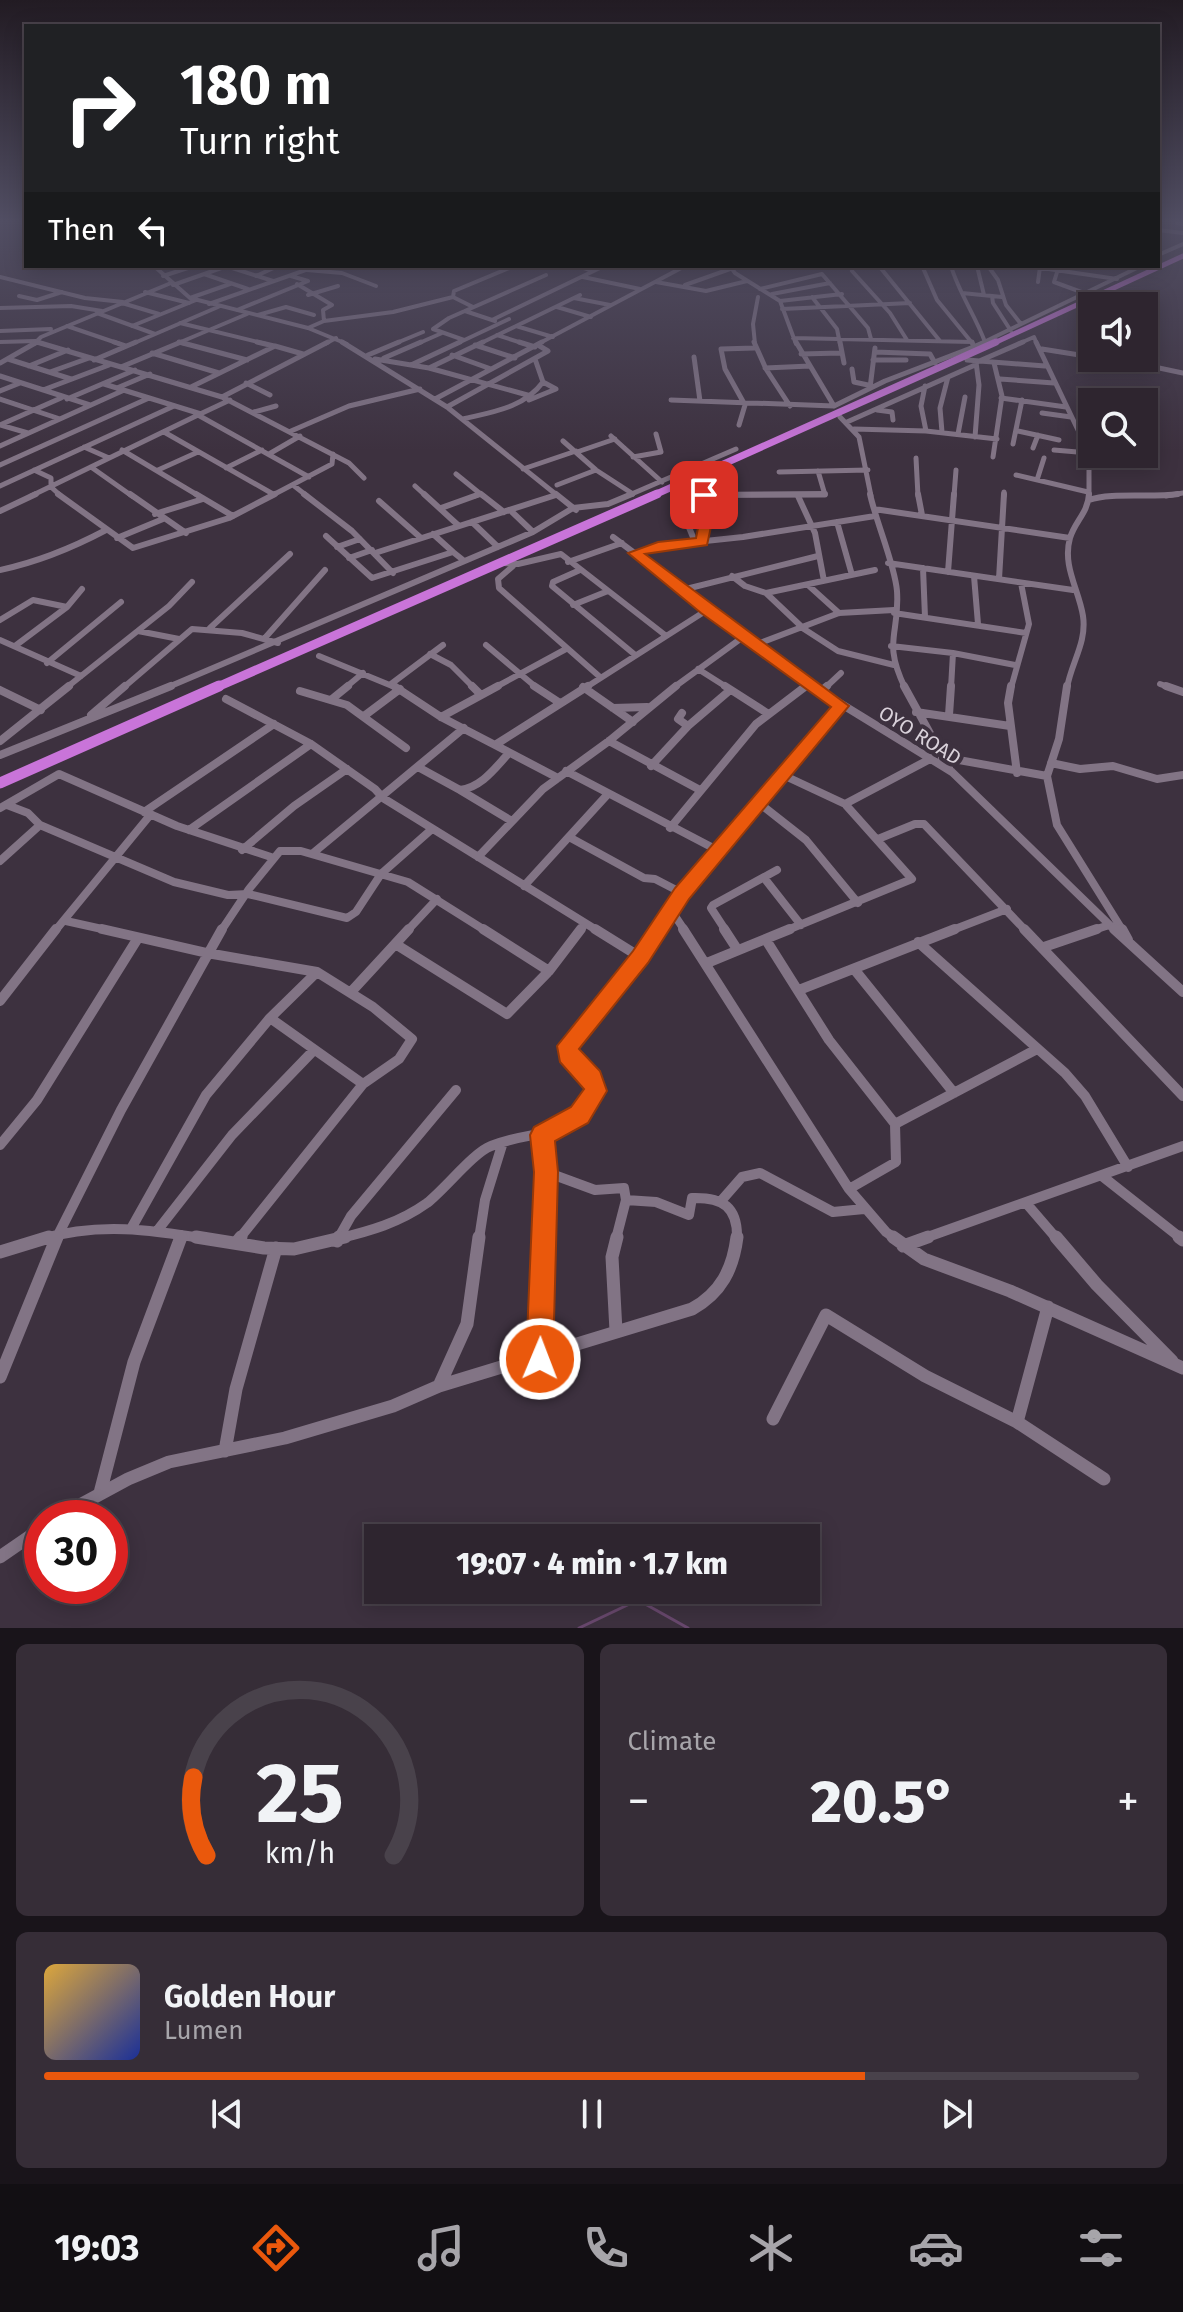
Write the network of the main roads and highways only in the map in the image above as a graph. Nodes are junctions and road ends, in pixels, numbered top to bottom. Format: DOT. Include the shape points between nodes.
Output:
graph roads {
  1 [pos="1084,299"];
  2 [pos="1107,299"];
  3 [pos="783,440"];
  4 [pos="0,783"];
  5 [pos="0,789"];
  1 -- 3 [label="highway"];
  2 -- 3 [label="highway" via="974,362"];
  3 -- 4 [label="highway"];
  3 -- 5 [label="highway"];
}
